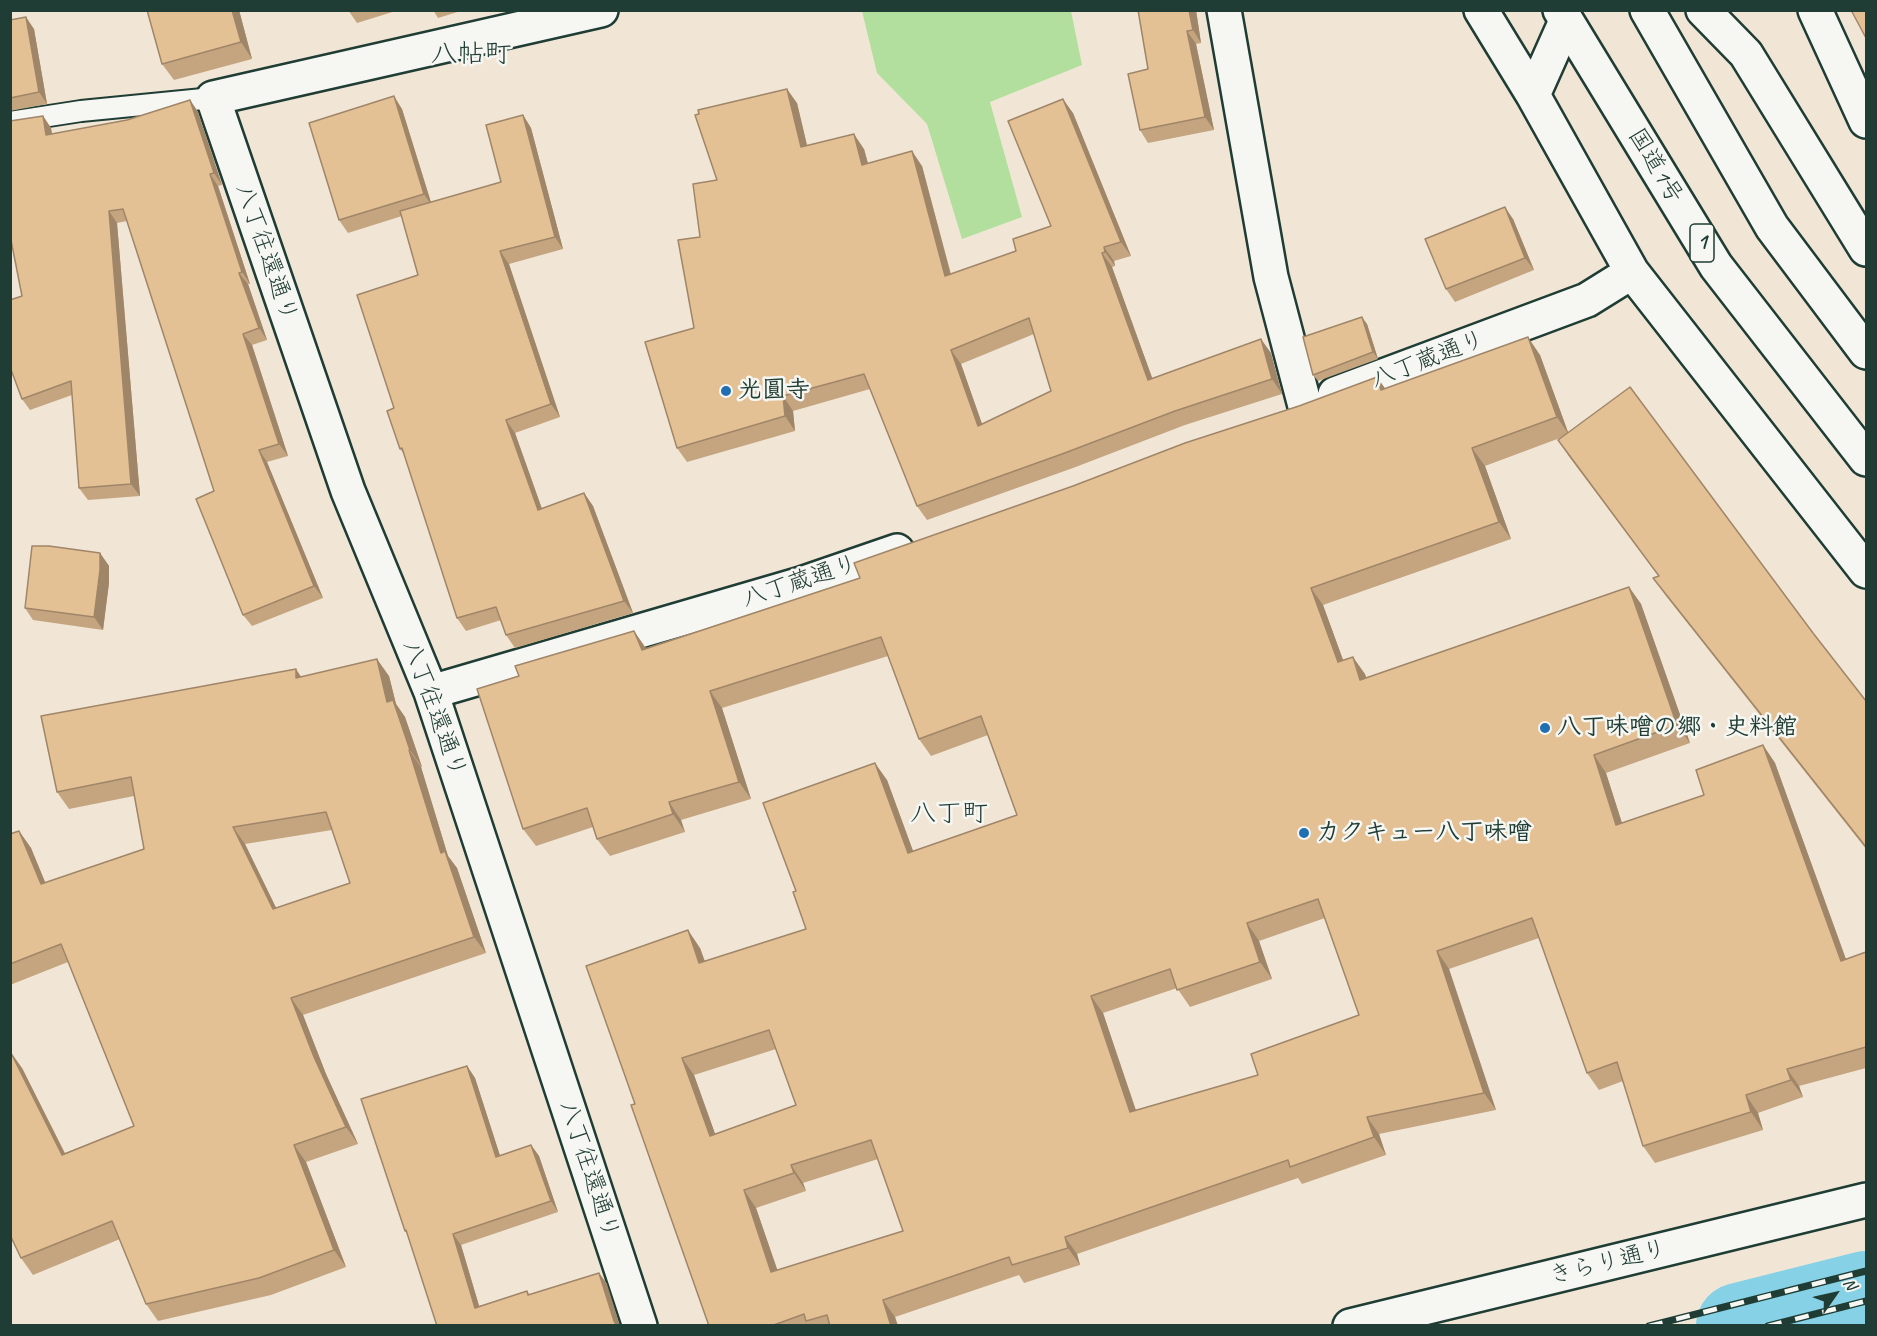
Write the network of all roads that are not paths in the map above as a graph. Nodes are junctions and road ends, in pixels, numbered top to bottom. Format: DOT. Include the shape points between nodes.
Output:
graph roads {
  1 [pos="601,10"];
  2 [pos="1224,10"];
  3 [pos="1481,10"];
  4 [pos="1647,10"];
  5 [pos="1703,10"];
  6 [pos="1721,10"];
  7 [pos="1815,10"];
  8 [pos="1563,16"];
  9 [pos="1746,54"];
  10 [pos="1533,95"];
  11 [pos="213,98"];
  12 [pos="1866,121"];
  13 [pos="10,122"];
  14 [pos="1864,241"];
  15 [pos="1632,272"];
  16 [pos="1866,352"];
  17 [pos="1305,406"];
  18 [pos="1274,416"];
  19 [pos="1866,459"];
  20 [pos="923,541"];
  21 [pos="1866,571"];
  22 [pos="431,692"];
  23 [pos="1866,1200"];
  24 [pos="640,1326"];
  25 [pos="1350,1326"];
  1 -- 11 [label="main road"];
  2 -- 17 [label="main road" via="1271,277"];
  3 -- 10 [label="main road"];
  4 -- 16 [label="main road" via="1772,227"];
  5 -- 9 [label="main road"];
  6 -- 9 [label="main road"];
  7 -- 12 [label="main road"];
  8 -- 10 [label="main road"];
  8 -- 19 [label="main road, 国道1号 / 1" via="1716,266"];
  9 -- 14 [label="main road"];
  10 -- 15 [label="main road"];
  11 -- 13 [label="lane"];
  11 -- 22 [label="main road, 八丁往還通り" via="348,491"];
  15 -- 17 [label="main road, 八丁蔵通り" via="1587,300"];
  15 -- 21 [label="main road"];
  17 -- 18 [label="main road, 八丁蔵通り"];
  20 -- 22 [label="main road, 八丁蔵通り" via="801,584"];
  22 -- 24 [label="main road, 八丁往還通り"];
  23 -- 25 [label="main road, きらり通り"];
}
